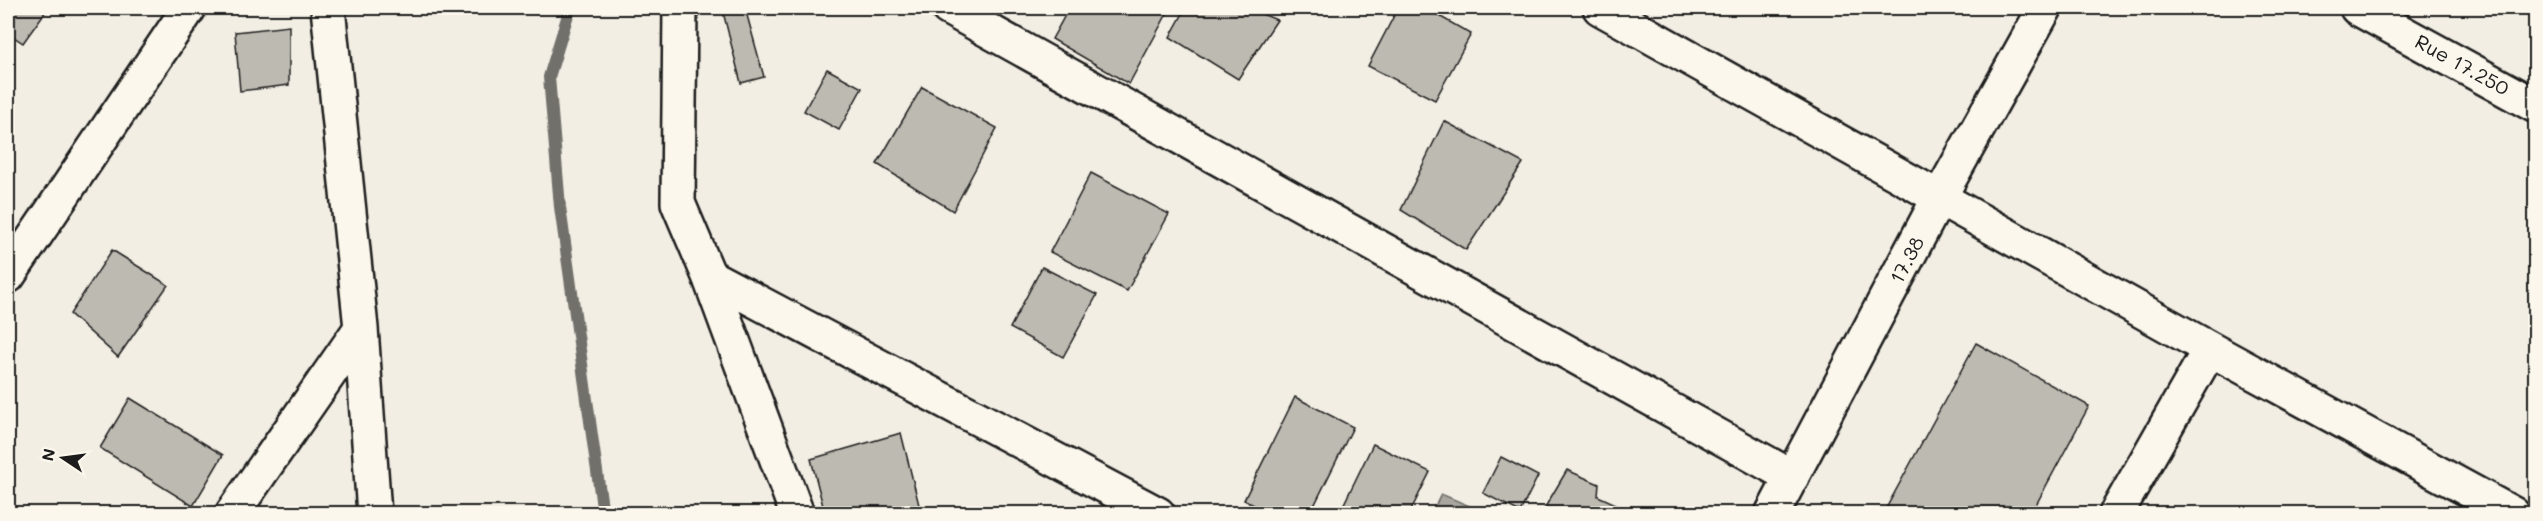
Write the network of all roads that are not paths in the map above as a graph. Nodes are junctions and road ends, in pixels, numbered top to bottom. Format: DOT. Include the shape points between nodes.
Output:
graph roads {
  1 [pos="189,8"];
  2 [pos="328,8"];
  3 [pos="680,8"];
  4 [pos="948,8"];
  5 [pos="1599,8"];
  6 [pos="2045,8"];
  7 [pos="2357,8"];
  8 [pos="2535,105"];
  9 [pos="1939,198"];
  10 [pos="8,276"];
  11 [pos="709,276"];
  12 [pos="361,328"];
  13 [pos="2210,349"];
  14 [pos="1792,477"];
  15 [pos="232,513"];
  16 [pos="374,513"];
  17 [pos="797,513"];
  18 [pos="1158,513"];
  19 [pos="1772,513"];
  20 [pos="2116,513"];
  21 [pos="2513,513"];
  1 -- 10 [label="street"];
  2 -- 12 [label="street"];
  3 -- 11 [label="street" via="678,203"];
  4 -- 14 [label="street"];
  5 -- 9 [label="street"];
  6 -- 9 [label="street, 17.38"];
  7 -- 8 [label="street, Rue 17.250"];
  9 -- 13 [label="street"];
  9 -- 14 [label="street, 17.38"];
  11 -- 17 [label="street"];
  11 -- 18 [label="street"];
  12 -- 15 [label="street"];
  12 -- 16 [label="street"];
  13 -- 20 [label="street"];
  13 -- 21 [label="street"];
  14 -- 19 [label="street, 17.38"];
}
